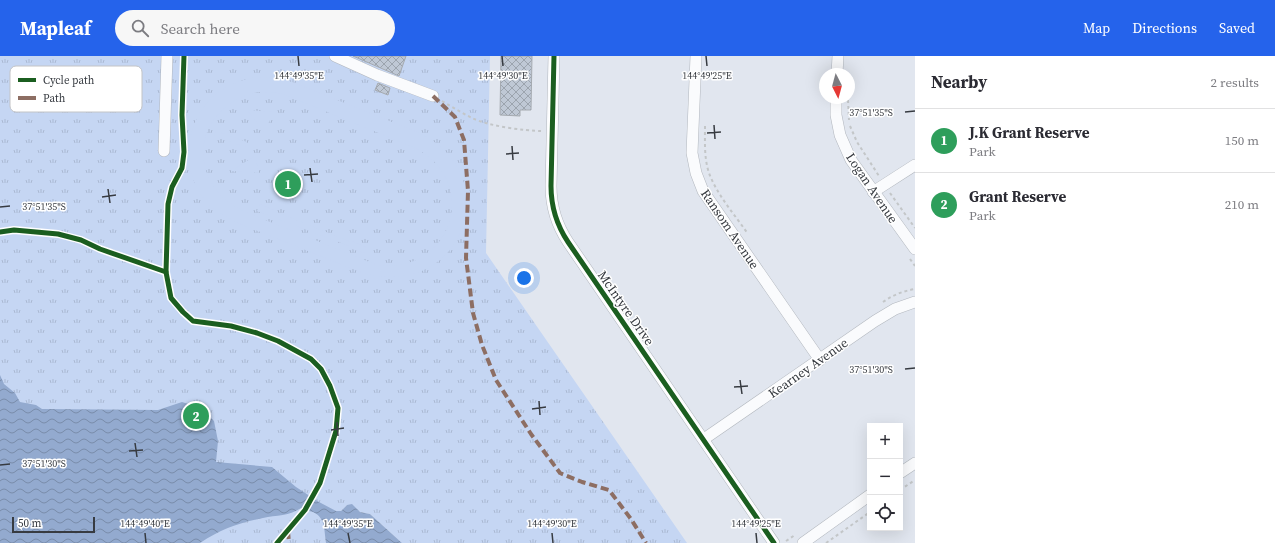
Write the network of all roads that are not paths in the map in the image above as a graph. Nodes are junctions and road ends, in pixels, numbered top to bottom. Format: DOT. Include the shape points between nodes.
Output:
graph roads {
  1 [pos="167,56"];
  2 [pos="335,56"];
  3 [pos="554,56"];
  4 [pos="696,56"];
  5 [pos="838,56"];
  6 [pos="837,68"];
  7 [pos="433,96"];
  8 [pos="836,104"];
  9 [pos="164,151"];
  10 [pos="915,165"];
  11 [pos="873,192"];
  12 [pos="915,249"];
  13 [pos="915,302"];
  14 [pos="820,360"];
  15 [pos="704,439"];
  16 [pos="915,463"];
  17 [pos="903,472"];
  18 [pos="867,497"];
  19 [pos="779,540"];
  20 [pos="803,543"];
  1 -- 9 [label="street"];
  2 -- 7 [label="street"];
  3 -- 15 [label="street, McIntyre Drive" via="551,196 559,228"];
  4 -- 14 [label="street, Ransom Avenue" via="692,153 696,173 703,190"];
  5 -- 6 [label="street"];
  8 -- 11 [label="street, Logan Avenue" via="840,135 851,160"];
  10 -- 11 [label="street"];
  11 -- 12 [label="street, Logan Avenue"];
  13 -- 14 [label="street, Kearney Avenue" via="895,309"];
  14 -- 15 [label="street, Kearney Avenue"];
  15 -- 19 [label="street, McIntyre Drive"];
  16 -- 17 [label="street"];
  18 -- 20 [label="street"];
}
